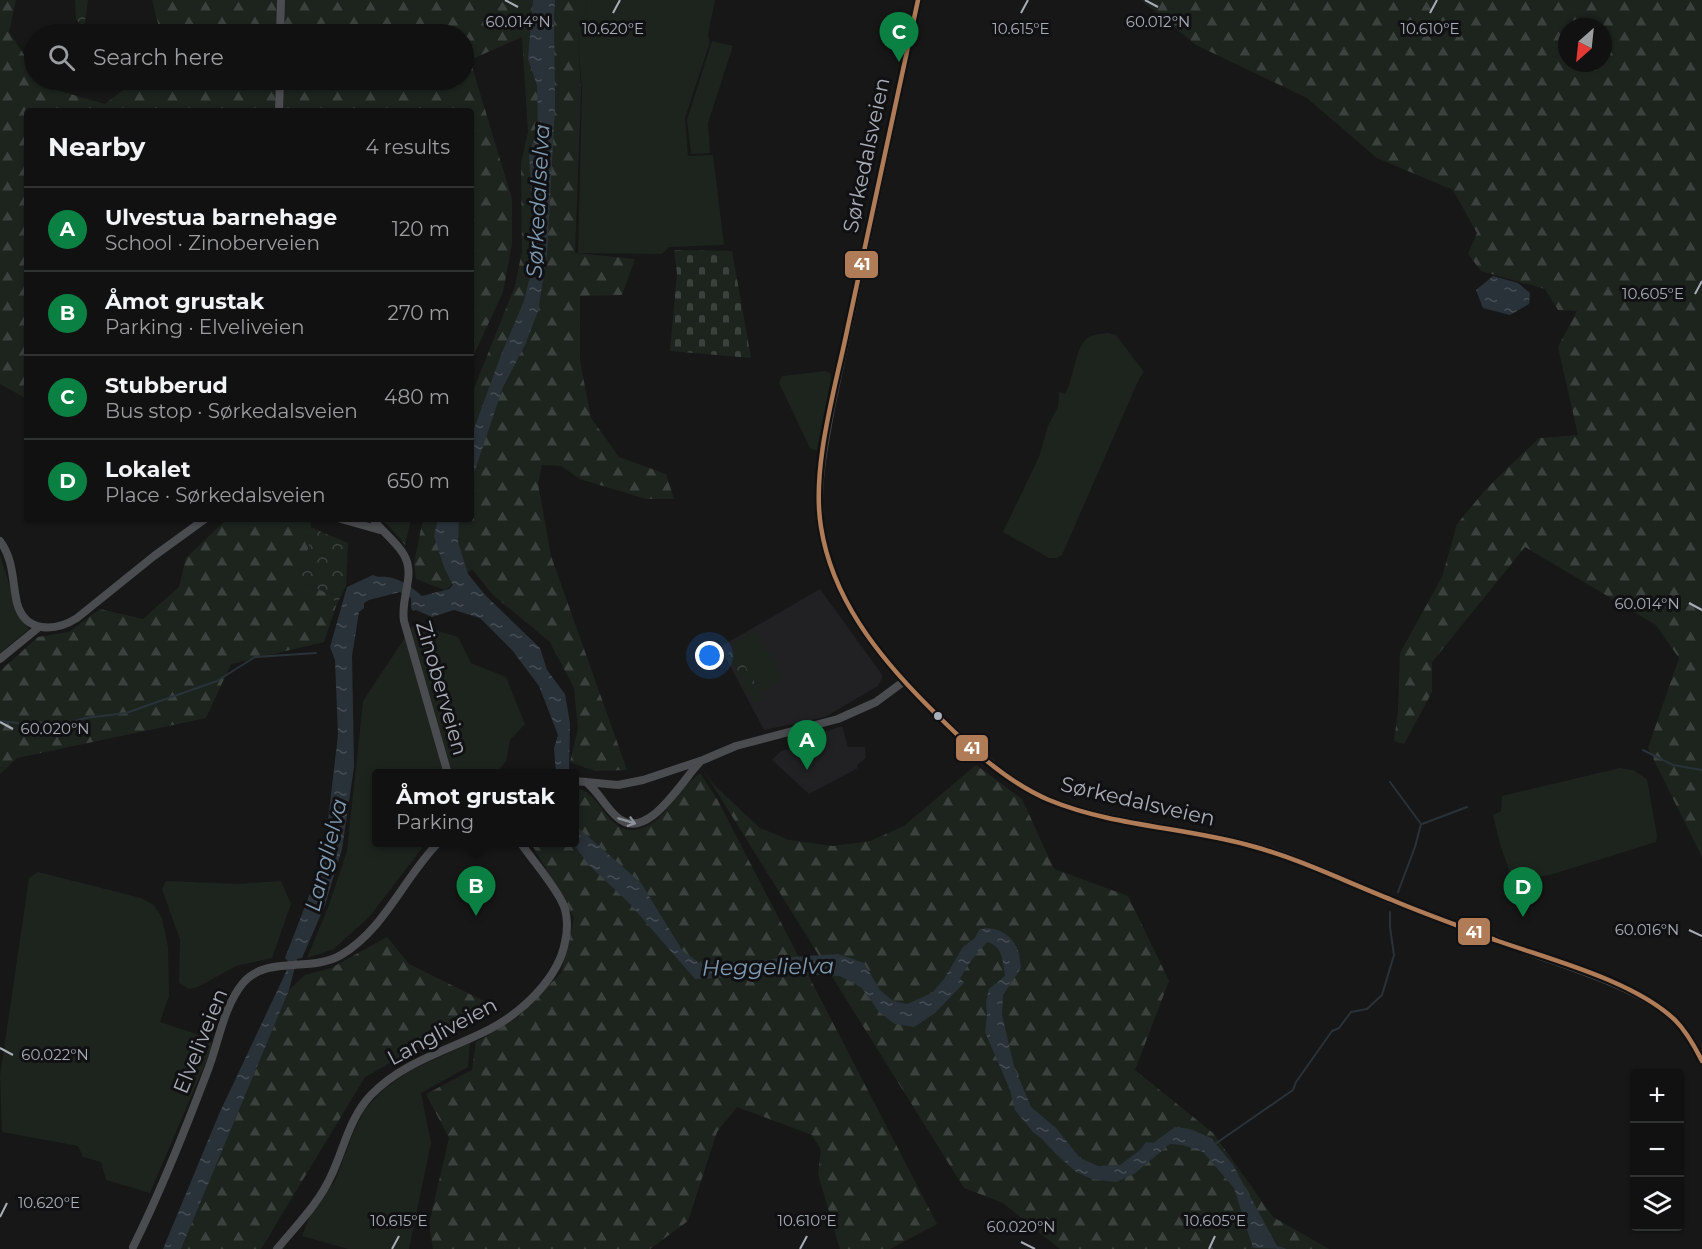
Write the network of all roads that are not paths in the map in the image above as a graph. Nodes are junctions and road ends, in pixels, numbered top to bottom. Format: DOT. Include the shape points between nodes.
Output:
graph roads {
  1 [pos="281,0"];
  2 [pos="918,0"];
  3 [pos="280,24"];
  4 [pos="280,90"];
  5 [pos="279,108"];
  6 [pos="201,522"];
  7 [pos="352,522"];
  8 [pos="375,522"];
  9 [pos="380,530"];
  10 [pos="0,541"];
  11 [pos="38,628"];
  12 [pos="0,659"];
  13 [pos="903,682"];
  14 [pos="703,760"];
  15 [pos="447,769"];
  16 [pos="581,782"];
  17 [pos="436,847"];
  18 [pos="523,847"];
  19 [pos="1702,1061"];
  20 [pos="133,1247"];
  21 [pos="277,1249"];
  1 -- 3 [label="street"];
  2 -- 13 [label="street, Sørkedalsveien" via="831,408 819,490 821,530 835,577 858,622"];
  4 -- 5 [label="street"];
  6 -- 11 [label="street" via="77,618 57,627"];
  7 -- 9 [label="street"];
  8 -- 9 [label="street, Zinoberveien"];
  9 -- 15 [label="street, Zinoberveien" via="395,542 409,570 404,621"];
  10 -- 11 [label="street" via="11,561 17,603 26,619"];
  11 -- 12 [label="street"];
  13 -- 14 [label="street" via="876,702 838,719 736,746"];
  13 -- 19 [label="street, Sørkedalsveien" via="995,768 1040,796 1087,812 1267,850 1595,977 1666,1012 1687,1035"];
  14 -- 16 [label="street" via="628,784"];
  16 -- 14 [label="street, one-way" via="597,790 619,819 640,823 658,812"];
  17 -- 20 [label="street, Elveliveien" via="350,949 325,962 267,968 251,976 239,989"];
  18 -- 21 [label="street, Langliveien" via="563,903 567,934 556,967 533,997 501,1023 402,1070 371,1094 356,1115 324,1190"];
}
